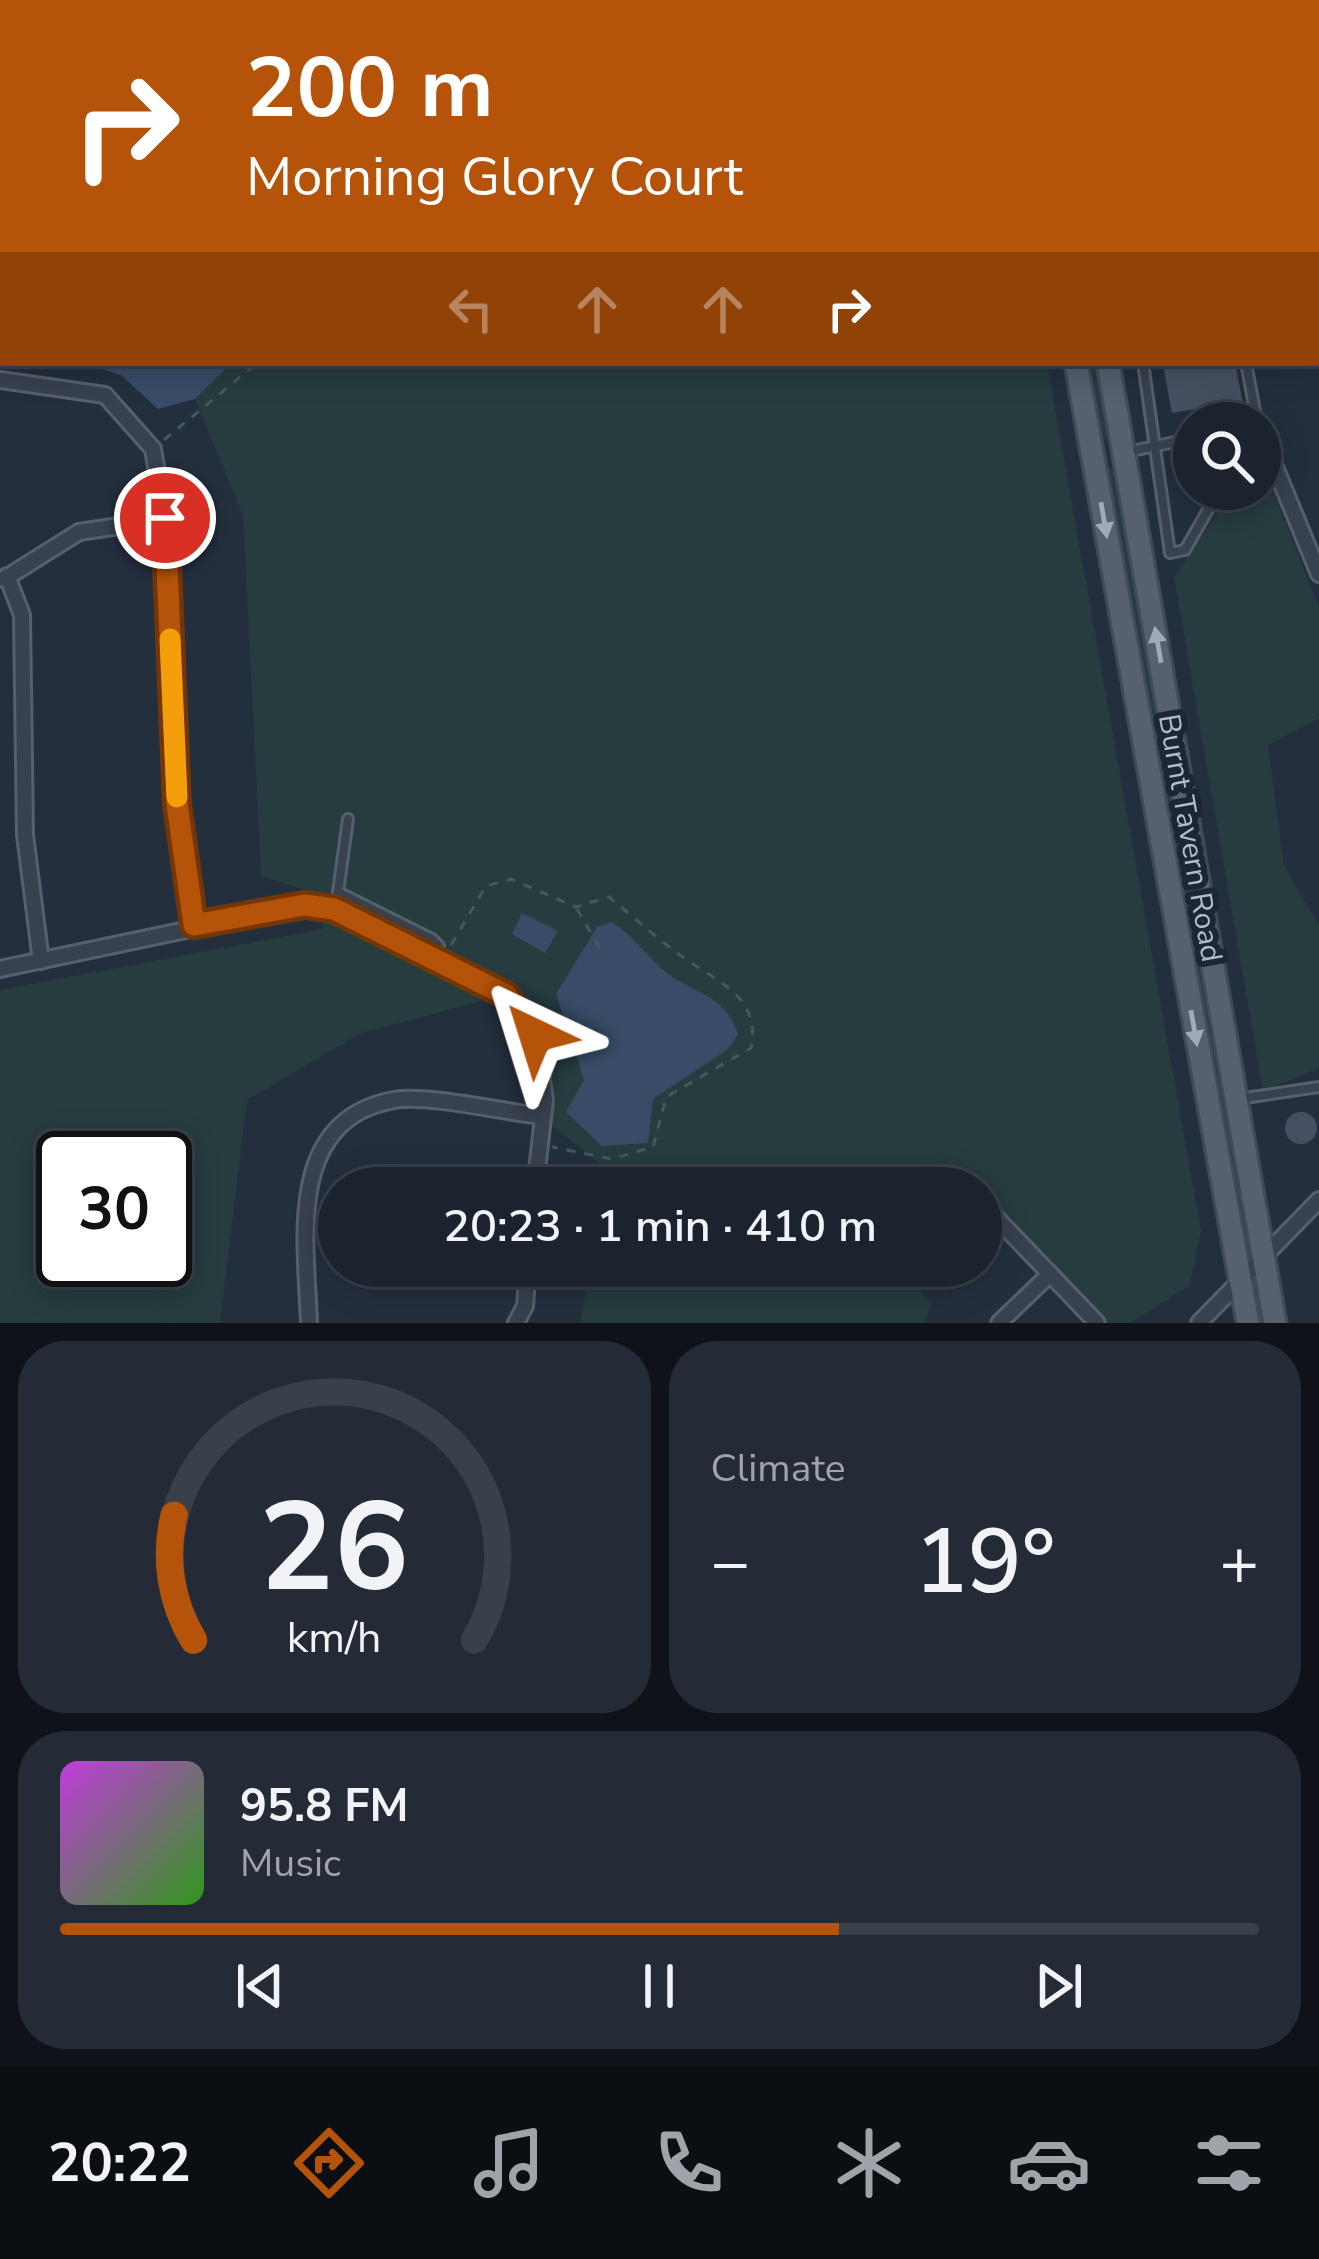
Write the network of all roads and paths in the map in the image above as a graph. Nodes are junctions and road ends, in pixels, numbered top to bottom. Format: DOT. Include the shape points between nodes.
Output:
graph roads {
  1 [pos="252,366"];
  2 [pos="1077,366"];
  3 [pos="1109,366"];
  4 [pos="1143,366"];
  5 [pos="1247,366"];
  6 [pos="0,380"];
  7 [pos="1253,402"];
  8 [pos="1173,442"];
  9 [pos="1151,447"];
  10 [pos="153,449"];
  11 [pos="1125,453"];
  12 [pos="1093,457"];
  13 [pos="1281,482"];
  14 [pos="1208,510"];
  15 [pos="165,518"];
  16 [pos="1319,574"];
  17 [pos="4,579"];
  18 [pos="348,819"];
  19 [pos="338,892"];
  20 [pos="577,907"];
  21 [pos="334,909"];
  22 [pos="194,925"];
  23 [pos="602,952"];
  24 [pos="437,960"];
  25 [pos="41,961"];
  26 [pos="0,969"];
  27 [pos="1319,1087"];
  28 [pos="1236,1100"];
  29 [pos="541,1116"];
  30 [pos="539,1144"];
  31 [pos="537,1167"];
  32 [pos="1319,1200"];
  33 [pos="1002,1224"];
  34 [pos="1263,1257"];
  35 [pos="1050,1274"];
  36 [pos="1241,1280"];
  37 [pos="527,1287"];
  38 [pos="309,1323"];
  39 [pos="516,1323"];
  40 [pos="999,1323"];
  41 [pos="1097,1323"];
  42 [pos="1199,1323"];
  43 [pos="1248,1323"];
  44 [pos="1275,1323"];
  1 -- 10 [label="path"];
  2 -- 12 [label="main road, Burnt Tavern Road"];
  3 -- 11 [label="main road, Burnt Tavern Road"];
  4 -- 9 [label="lane"];
  5 -- 7 [label="lane"];
  6 -- 10 [label="street" via="105,395"];
  8 -- 9 [label="lane"];
  9 -- 11 [label="lane"];
  9 -- 14 [label="lane" via="1170,554 1185,550"];
  10 -- 15 [label="street"];
  11 -- 12 [label="street"];
  28 -- 11 [label="main road, Burnt Tavern Road, one-way"];
  12 -- 36 [label="main road, Burnt Tavern Road, one-way"];
  13 -- 16 [label="street"];
  15 -- 17 [label="street" via="79,532"];
  15 -- 22 [label="street" via="177,804"];
  17 -- 25 [label="street" via="22,615 26,835"];
  18 -- 19 [label="lane"];
  19 -- 21 [label="lane"];
  19 -- 24 [label="lane" via="432,939"];
  20 -- 23 [label="path"];
  20 -- 24 [label="path" via="511,879 486,886"];
  20 -- 30 [label="path" via="609,897 737,992 756,1027 751,1048 667,1097 652,1147 612,1159"];
  21 -- 22 [label="street" via="304,905"];
  21 -- 24 [label="street"];
  22 -- 25 [label="street"];
  24 -- 29 [label="street" via="506,995 535,1035"];
  25 -- 26 [label="street"];
  27 -- 28 [label="lane"];
  28 -- 34 [label="main road, Burnt Tavern Road"];
  29 -- 30 [label="street"];
  29 -- 38 [label="street" via="397,1099 352,1114 321,1147 305,1192"];
  30 -- 31 [label="street"];
  32 -- 34 [label="street"];
  33 -- 35 [label="street"];
  34 -- 36 [label="street"];
  34 -- 44 [label="main road, Burnt Tavern Road"];
  35 -- 40 [label="street"];
  35 -- 41 [label="street"];
  36 -- 42 [label="street"];
  36 -- 43 [label="main road, Burnt Tavern Road"];
  37 -- 39 [label="street"];
}
